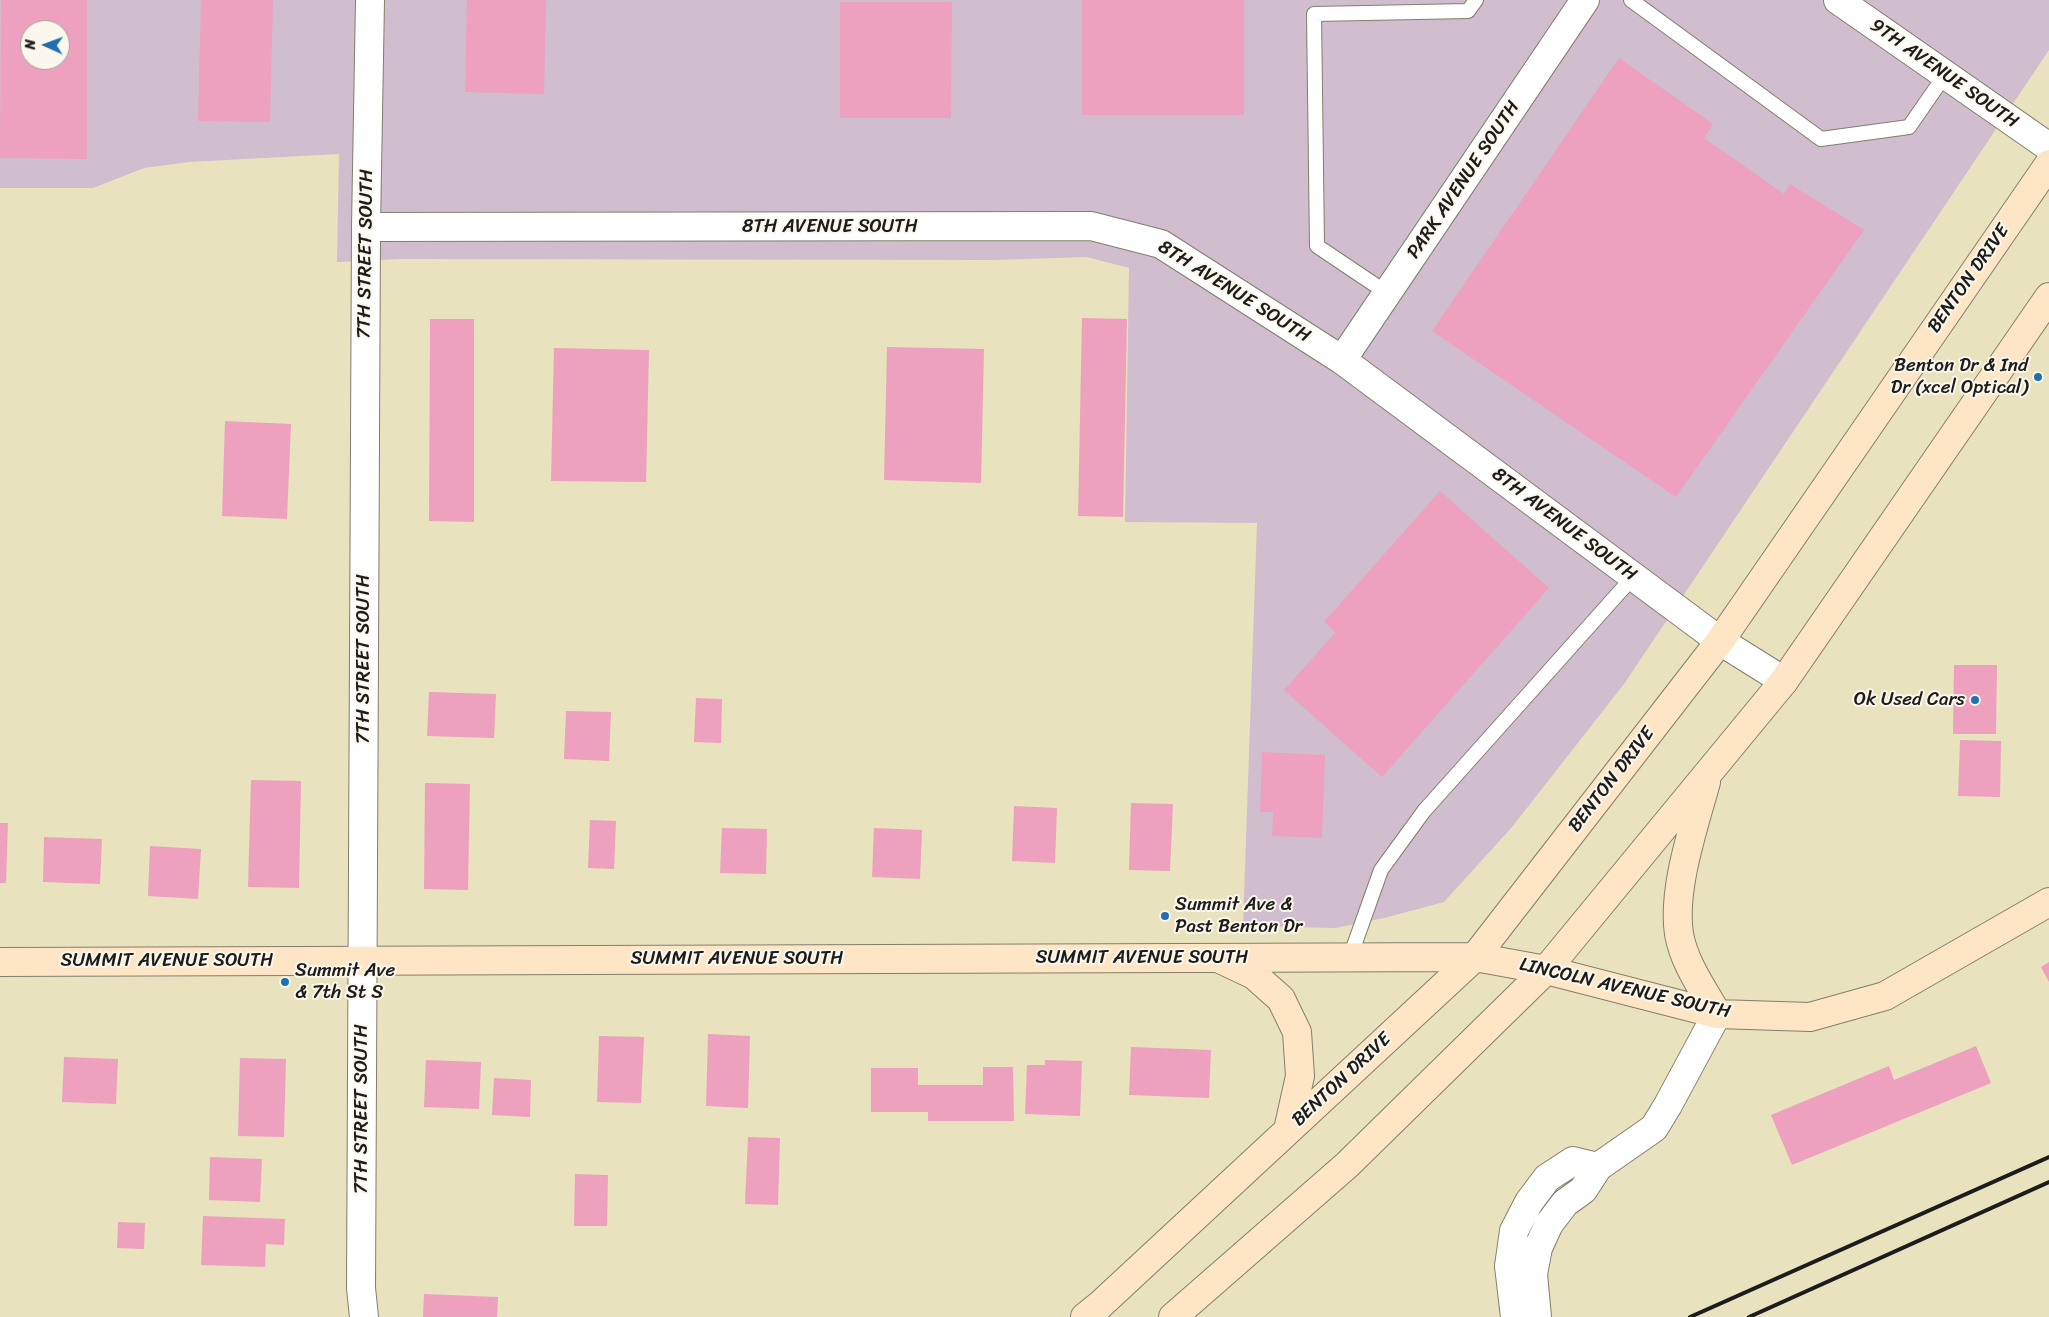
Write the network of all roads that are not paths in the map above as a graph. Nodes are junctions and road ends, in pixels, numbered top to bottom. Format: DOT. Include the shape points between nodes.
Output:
graph roads {
  1 [pos="370,0"];
  2 [pos="1476,0"];
  3 [pos="1585,0"];
  4 [pos="1631,0"];
  5 [pos="1838,0"];
  6 [pos="1946,75"];
  7 [pos="2049,147"];
  8 [pos="2049,164"];
  9 [pos="366,227"];
  10 [pos="1387,293"];
  11 [pos="2049,297"];
  12 [pos="1342,360"];
  13 [pos="1633,576"];
  14 [pos="1720,641"];
  15 [pos="1784,681"];
  16 [pos="1708,773"];
  17 [pos="2049,902"];
  18 [pos="1350,957"];
  19 [pos="1474,957"];
  20 [pos="1216,958"];
  21 [pos="363,960"];
  22 [pos="0,962"];
  23 [pos="1546,970"];
  24 [pos="1717,1014"];
  25 [pos="1288,1130"];
  26 [pos="1598,1167"];
  27 [pos="364,1317"];
  28 [pos="1085,1317"];
  29 [pos="1173,1317"];
  30 [pos="1515,1317"];
  31 [pos="1537,1317"];
  1 -- 9 [label="street, 7TH STREET SOUTH"];
  2 -- 10 [label="lane" via="1468,10 1314,14 1317,246"];
  3 -- 10 [label="street, PARK AVENUE SOUTH"];
  4 -- 6 [label="lane" via="1821,139 1909,127"];
  5 -- 6 [label="street, 9TH AVENUE SOUTH"];
  6 -- 7 [label="street, 9TH AVENUE SOUTH"];
  8 -- 14 [label="main road, BENTON DRIVE"];
  9 -- 12 [label="street, 8TH AVENUE SOUTH" via="1091,226 1161,244"];
  9 -- 21 [label="street, 7TH STREET SOUTH"];
  10 -- 12 [label="street, PARK AVENUE SOUTH"];
  11 -- 15 [label="main road"];
  12 -- 13 [label="street, 8TH AVENUE SOUTH"];
  13 -- 14 [label="street, 8TH AVENUE SOUTH"];
  13 -- 18 [label="lane" via="1424,811 1381,870"];
  14 -- 15 [label="street, 8TH AVENUE SOUTH"];
  14 -- 19 [label="main road, BENTON DRIVE"];
  15 -- 16 [label="main road"];
  16 -- 23 [label="main road"];
  16 -- 24 [label="main road" via="1679,897 1679,934 1691,968"];
  17 -- 24 [label="main road, LINCOLN AVENUE SOUTH" via="1885,996 1810,1017"];
  18 -- 19 [label="main road, SUMMIT AVENUE SOUTH"];
  18 -- 20 [label="main road, SUMMIT AVENUE SOUTH"];
  19 -- 23 [label="main road, LINCOLN AVENUE SOUTH"];
  19 -- 25 [label="main road, BENTON DRIVE"];
  20 -- 21 [label="main road, SUMMIT AVENUE SOUTH"];
  20 -- 25 [label="main road" via="1254,975 1281,999 1297,1032 1300,1076"];
  21 -- 22 [label="main road, SUMMIT AVENUE SOUTH"];
  21 -- 27 [label="street, 7TH STREET SOUTH" via="361,1288"];
  23 -- 24 [label="main road, LINCOLN AVENUE SOUTH"];
  23 -- 29 [label="main road" via="1347,1165"];
  24 -- 26 [label="street" via="1654,1128"];
  25 -- 28 [label="main road, BENTON DRIVE"];
  26 -- 30 [label="street" via="1574,1161 1547,1178 1529,1202 1514,1231 1509,1266"];
  26 -- 31 [label="street" via="1583,1190 1565,1203 1549,1224 1538,1248 1533,1274"];
}
